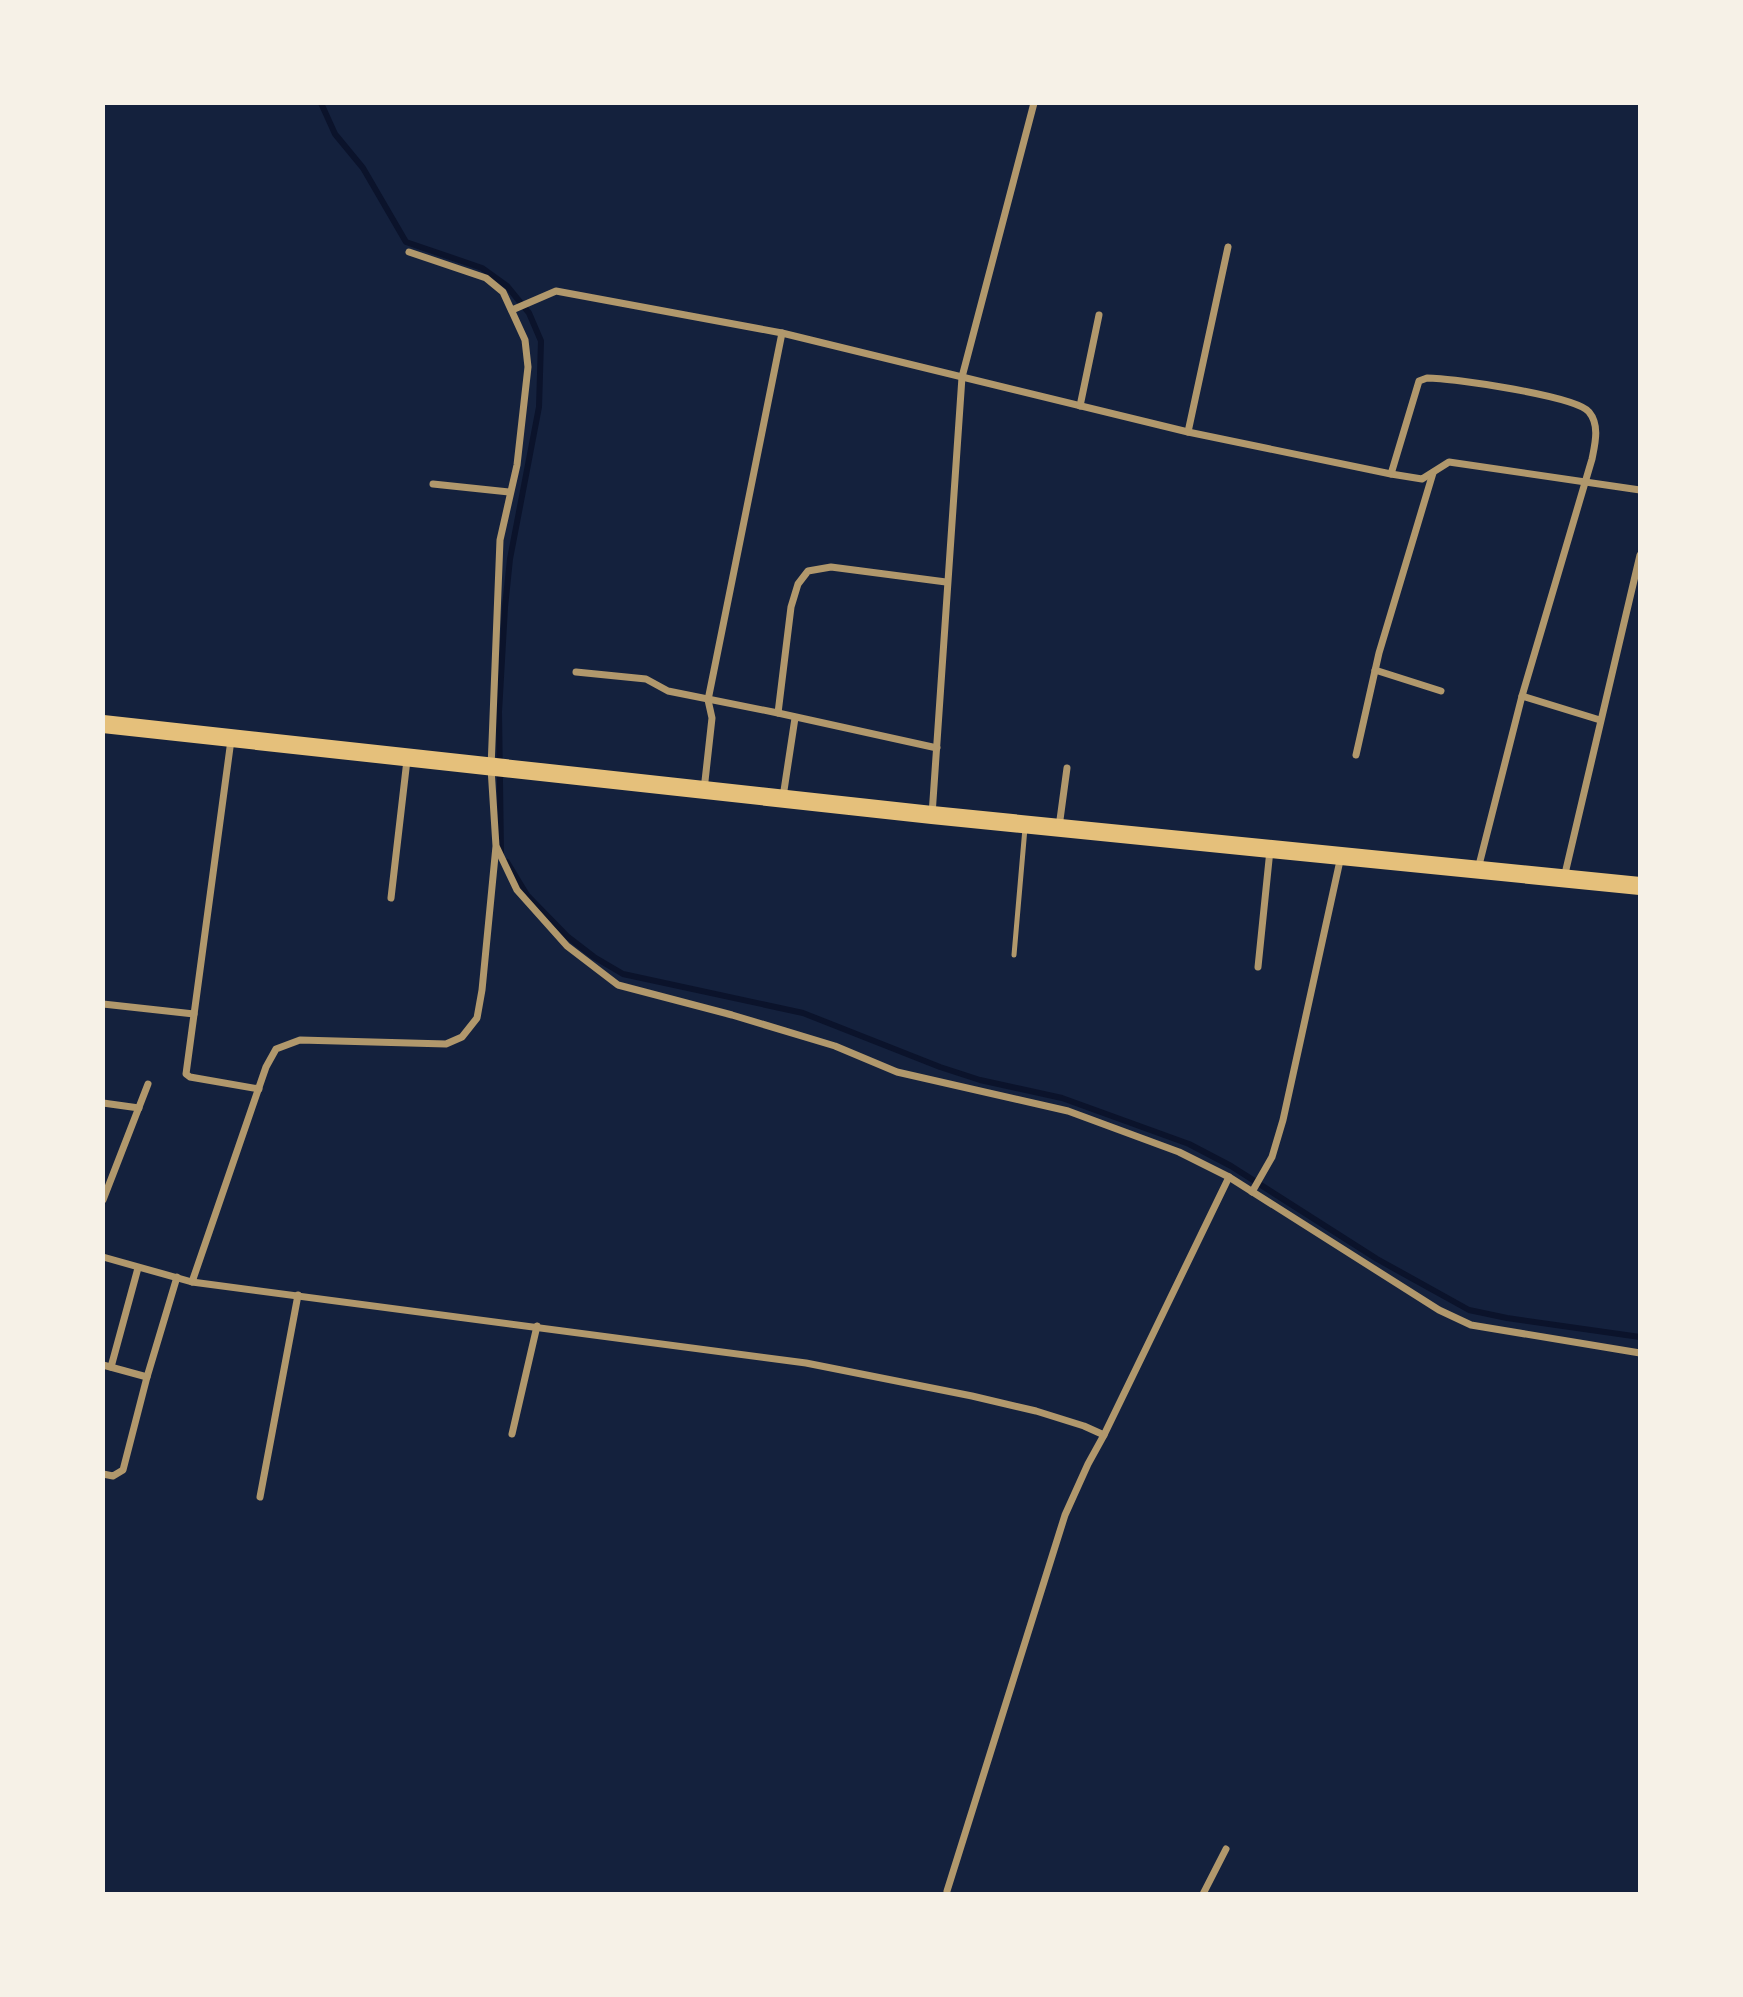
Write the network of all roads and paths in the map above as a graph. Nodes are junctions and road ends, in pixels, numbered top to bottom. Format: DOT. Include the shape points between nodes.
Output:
graph roads {
  1 [pos="1034,103"];
  2 [pos="1228,247"];
  3 [pos="409,252"];
  4 [pos="512,310"];
  5 [pos="1099,315"];
  6 [pos="782,333"];
  7 [pos="962,377"];
  8 [pos="1080,406"];
  9 [pos="1188,432"];
  10 [pos="1434,469"];
  11 [pos="1391,474"];
  12 [pos="1584,480"];
  13 [pos="433,484"];
  14 [pos="1640,490"];
  15 [pos="509,492"];
  16 [pos="1640,555"];
  17 [pos="946,582"];
  18 [pos="1375,670"];
  19 [pos="576,671"];
  20 [pos="1441,691"];
  21 [pos="1522,696"];
  22 [pos="708,700"];
  23 [pos="778,713"];
  24 [pos="795,718"];
  25 [pos="1601,720"];
  26 [pos="103,724"];
  27 [pos="232,738"];
  28 [pos="937,748"];
  29 [pos="1356,755"];
  30 [pos="407,759"];
  31 [pos="1067,768"];
  32 [pos="499,769"];
  33 [pos="704,791"];
  34 [pos="783,799"];
  35 [pos="932,815"];
  36 [pos="1026,825"];
  37 [pos="1059,828"];
  38 [pos="496,846"];
  39 [pos="1270,849"];
  40 [pos="1340,856"];
  41 [pos="1478,870"];
  42 [pos="1564,879"];
  43 [pos="1640,886"];
  44 [pos="391,898"];
  45 [pos="1014,955"];
  46 [pos="1258,967"];
  47 [pos="103,1004"];
  48 [pos="194,1014"];
  49 [pos="148,1084"];
  50 [pos="259,1089"];
  51 [pos="103,1103"];
  52 [pos="139,1108"];
  53 [pos="1229,1177"];
  54 [pos="1254,1190"];
  55 [pos="103,1200"];
  56 [pos="103,1257"];
  57 [pos="138,1268"];
  58 [pos="177,1278"];
  59 [pos="192,1282"];
  60 [pos="298,1295"];
  61 [pos="537,1326"];
  62 [pos="1640,1353"];
  63 [pos="107,1366"];
  64 [pos="147,1377"];
  65 [pos="512,1434"];
  66 [pos="1104,1435"];
  67 [pos="103,1474"];
  68 [pos="260,1497"];
  69 [pos="1226,1849"];
  70 [pos="949,1893"];
  71 [pos="1203,1894"];
  1 -- 7 [label="street"];
  2 -- 9 [label="street"];
  3 -- 4 [label="street" via="486,278 503,292"];
  4 -- 6 [label="street" via="556,291"];
  4 -- 15 [label="street" via="528,366 520,445"];
  5 -- 8 [label="street"];
  6 -- 7 [label="street"];
  6 -- 22 [label="street"];
  7 -- 8 [label="street"];
  7 -- 17 [label="street"];
  8 -- 9 [label="street"];
  9 -- 11 [label="street"];
  10 -- 11 [label="street" via="1422,479"];
  10 -- 12 [label="street" via="1449,462"];
  10 -- 18 [label="street"];
  11 -- 12 [label="street" via="1419,381 1427,378 1534,394 1588,411 1596,432"];
  12 -- 14 [label="street"];
  12 -- 21 [label="street"];
  13 -- 15 [label="street"];
  15 -- 32 [label="street" via="499,553"];
  16 -- 25 [label="street"];
  17 -- 23 [label="street" via="831,567 808,571 791,607"];
  17 -- 28 [label="street"];
  18 -- 20 [label="street"];
  18 -- 29 [label="street"];
  19 -- 22 [label="street" via="646,679 668,691"];
  21 -- 25 [label="street"];
  21 -- 41 [label="street"];
  22 -- 23 [label="street"];
  22 -- 33 [label="street" via="712,718"];
  23 -- 24 [label="street"];
  24 -- 28 [label="street"];
  24 -- 34 [label="street"];
  25 -- 42 [label="street"];
  26 -- 27 [label="main road"];
  27 -- 30 [label="main road"];
  27 -- 48 [label="street"];
  28 -- 35 [label="street"];
  30 -- 32 [label="main road"];
  30 -- 44 [label="street"];
  31 -- 37 [label="street"];
  32 -- 33 [label="main road"];
  32 -- 38 [label="street"];
  33 -- 34 [label="main road"];
  34 -- 35 [label="main road"];
  35 -- 36 [label="main road"];
  36 -- 37 [label="main road"];
  36 -- 45 [label="lane"];
  37 -- 39 [label="main road"];
  38 -- 50 [label="street" via="482,990 477,1018 462,1037 446,1044 288,1043 276,1049"];
  38 -- 53 [label="street" via="517,890 567,946 618,985 835,1046 897,1072 1069,1111 1179,1152"];
  39 -- 40 [label="main road"];
  39 -- 46 [label="street"];
  40 -- 41 [label="main road"];
  40 -- 54 [label="street" via="1283,1120 1272,1157"];
  41 -- 42 [label="main road"];
  42 -- 43 [label="main road"];
  47 -- 48 [label="street"];
  48 -- 50 [label="street" via="187,1076"];
  49 -- 52 [label="street"];
  50 -- 59 [label="street"];
  51 -- 52 [label="street"];
  52 -- 55 [label="street"];
  53 -- 54 [label="street"];
  53 -- 66 [label="street"];
  54 -- 62 [label="street" via="1439,1310 1471,1325"];
  56 -- 57 [label="street"];
  57 -- 58 [label="street"];
  57 -- 63 [label="street"];
  58 -- 59 [label="street"];
  58 -- 64 [label="street"];
  59 -- 60 [label="street"];
  60 -- 61 [label="street"];
  60 -- 68 [label="street"];
  61 -- 65 [label="street"];
  61 -- 66 [label="street" via="806,1363 1035,1411"];
  63 -- 64 [label="street"];
  64 -- 67 [label="street" via="123,1470 113,1476"];
  66 -- 70 [label="street" via="1065,1515"];
  69 -- 71 [label="street"];
}
